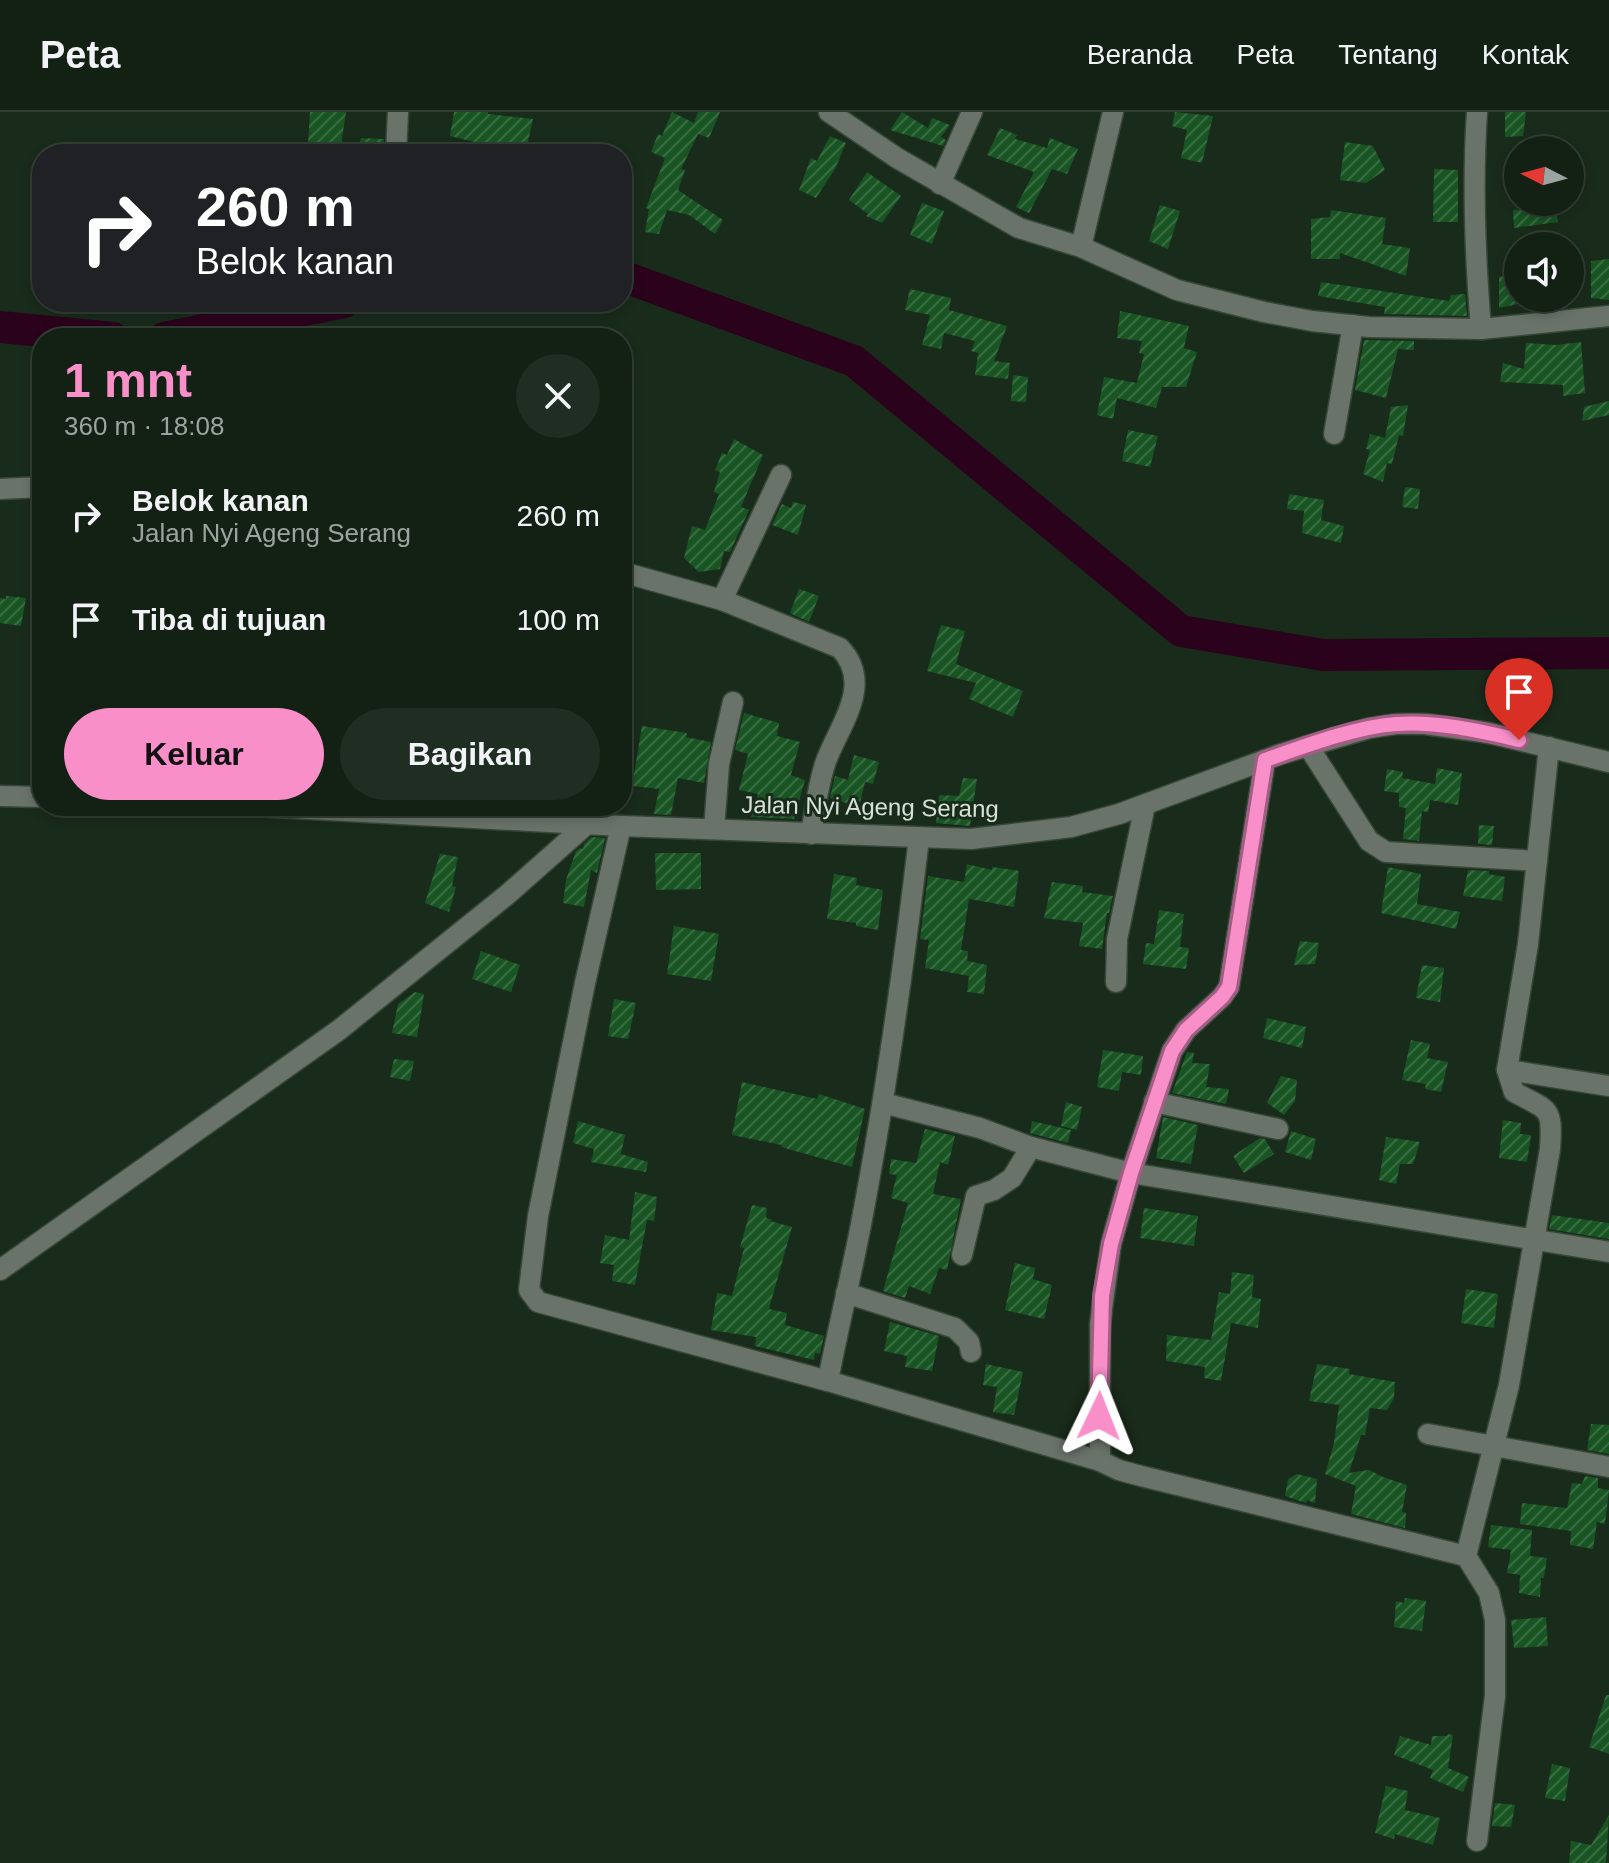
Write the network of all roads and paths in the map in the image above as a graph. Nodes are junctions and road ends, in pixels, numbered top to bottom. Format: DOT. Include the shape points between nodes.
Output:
graph roads {
  1 [pos="398,112"];
  2 [pos="829,112"];
  3 [pos="972,112"];
  4 [pos="1113,112"];
  5 [pos="1477,112"];
  6 [pos="396,144"];
  7 [pos="940,184"];
  8 [pos="1081,247"];
  9 [pos="1609,316"];
  10 [pos="1353,325"];
  11 [pos="1481,329"];
  12 [pos="1334,434"];
  13 [pos="781,475"];
  14 [pos="32,487"];
  15 [pos="0,489"];
  16 [pos="632,575"];
  17 [pos="722,600"];
  18 [pos="733,702"];
  19 [pos="1308,746"];
  20 [pos="1549,747"];
  21 [pos="1265,760"];
  22 [pos="1609,762"];
  23 [pos="0,796"];
  24 [pos="32,797"];
  25 [pos="1145,805"];
  26 [pos="465,816"];
  27 [pos="587,824"];
  28 [pos="621,826"];
  29 [pos="714,829"];
  30 [pos="811,834"];
  31 [pos="919,838"];
  32 [pos="1537,861"];
  33 [pos="1116,982"];
  34 [pos="1507,1070"];
  35 [pos="1609,1086"];
  36 [pos="1154,1102"];
  37 [pos="883,1103"];
  38 [pos="1278,1129"];
  39 [pos="1031,1147"];
  40 [pos="1131,1173"];
  41 [pos="1536,1238"];
  42 [pos="1609,1252"];
  43 [pos="962,1255"];
  44 [pos="0,1270"];
  45 [pos="846,1293"];
  46 [pos="971,1352"];
  47 [pos="828,1381"];
  48 [pos="1428,1434"];
  49 [pos="1494,1447"];
  50 [pos="1100,1461"];
  51 [pos="1609,1467"];
  52 [pos="1466,1556"];
  53 [pos="1477,1841"];
  1 -- 6 [label="street"];
  2 -- 7 [label="street"];
  3 -- 7 [label="street"];
  4 -- 8 [label="street"];
  5 -- 11 [label="street" via="1474,235"];
  7 -- 8 [label="street" via="1019,228"];
  8 -- 10 [label="street" via="1177,290 1264,312"];
  9 -- 11 [label="street"];
  10 -- 11 [label="street"];
  10 -- 12 [label="street"];
  13 -- 17 [label="street"];
  14 -- 15 [label="street"];
  16 -- 17 [label="street"];
  17 -- 30 [label="street" via="840,648 850,659 854,695 826,762"];
  18 -- 29 [label="street" via="719,764"];
  19 -- 20 [label="street, Jalan Nyi Ageng Serang" via="1370,728 1425,724"];
  19 -- 21 [label="street, Jalan Nyi Ageng Serang"];
  19 -- 32 [label="street" via="1377,848"];
  20 -- 22 [label="street, Jalan Nyi Ageng Serang"];
  20 -- 32 [label="street"];
  21 -- 25 [label="street, Jalan Nyi Ageng Serang"];
  21 -- 36 [label="street" via="1229,987 1179,1039"];
  23 -- 24 [label="street"];
  25 -- 31 [label="street, Jalan Nyi Ageng Serang" via="1071,827 1016,836"];
  25 -- 33 [label="street" via="1117,939"];
  26 -- 27 [label="street, Jalan Nyi Ageng Serang"];
  27 -- 28 [label="street, Jalan Nyi Ageng Serang"];
  27 -- 44 [label="street" via="339,1030"];
  28 -- 29 [label="street, Jalan Nyi Ageng Serang"];
  28 -- 47 [label="street" via="538,1216 529,1290 538,1302"];
  29 -- 30 [label="street, Jalan Nyi Ageng Serang"];
  30 -- 31 [label="street, Jalan Nyi Ageng Serang"];
  31 -- 37 [label="street"];
  32 -- 34 [label="street"];
  34 -- 35 [label="street"];
  34 -- 41 [label="street" via="1514,1092 1550,1115"];
  36 -- 38 [label="street"];
  36 -- 40 [label="street"];
  37 -- 39 [label="street"];
  37 -- 45 [label="street"];
  39 -- 40 [label="street"];
  39 -- 43 [label="street" via="1012,1178 976,1196"];
  40 -- 41 [label="street"];
  40 -- 50 [label="street" via="1102,1296"];
  41 -- 42 [label="street"];
  41 -- 49 [label="street"];
  45 -- 46 [label="street" via="955,1328"];
  45 -- 47 [label="street"];
  47 -- 50 [label="street"];
  48 -- 49 [label="street"];
  49 -- 51 [label="street"];
  49 -- 52 [label="street"];
  50 -- 52 [label="street" via="1141,1476"];
  52 -- 53 [label="street" via="1489,1593 1495,1620 1495,1696"];
}
